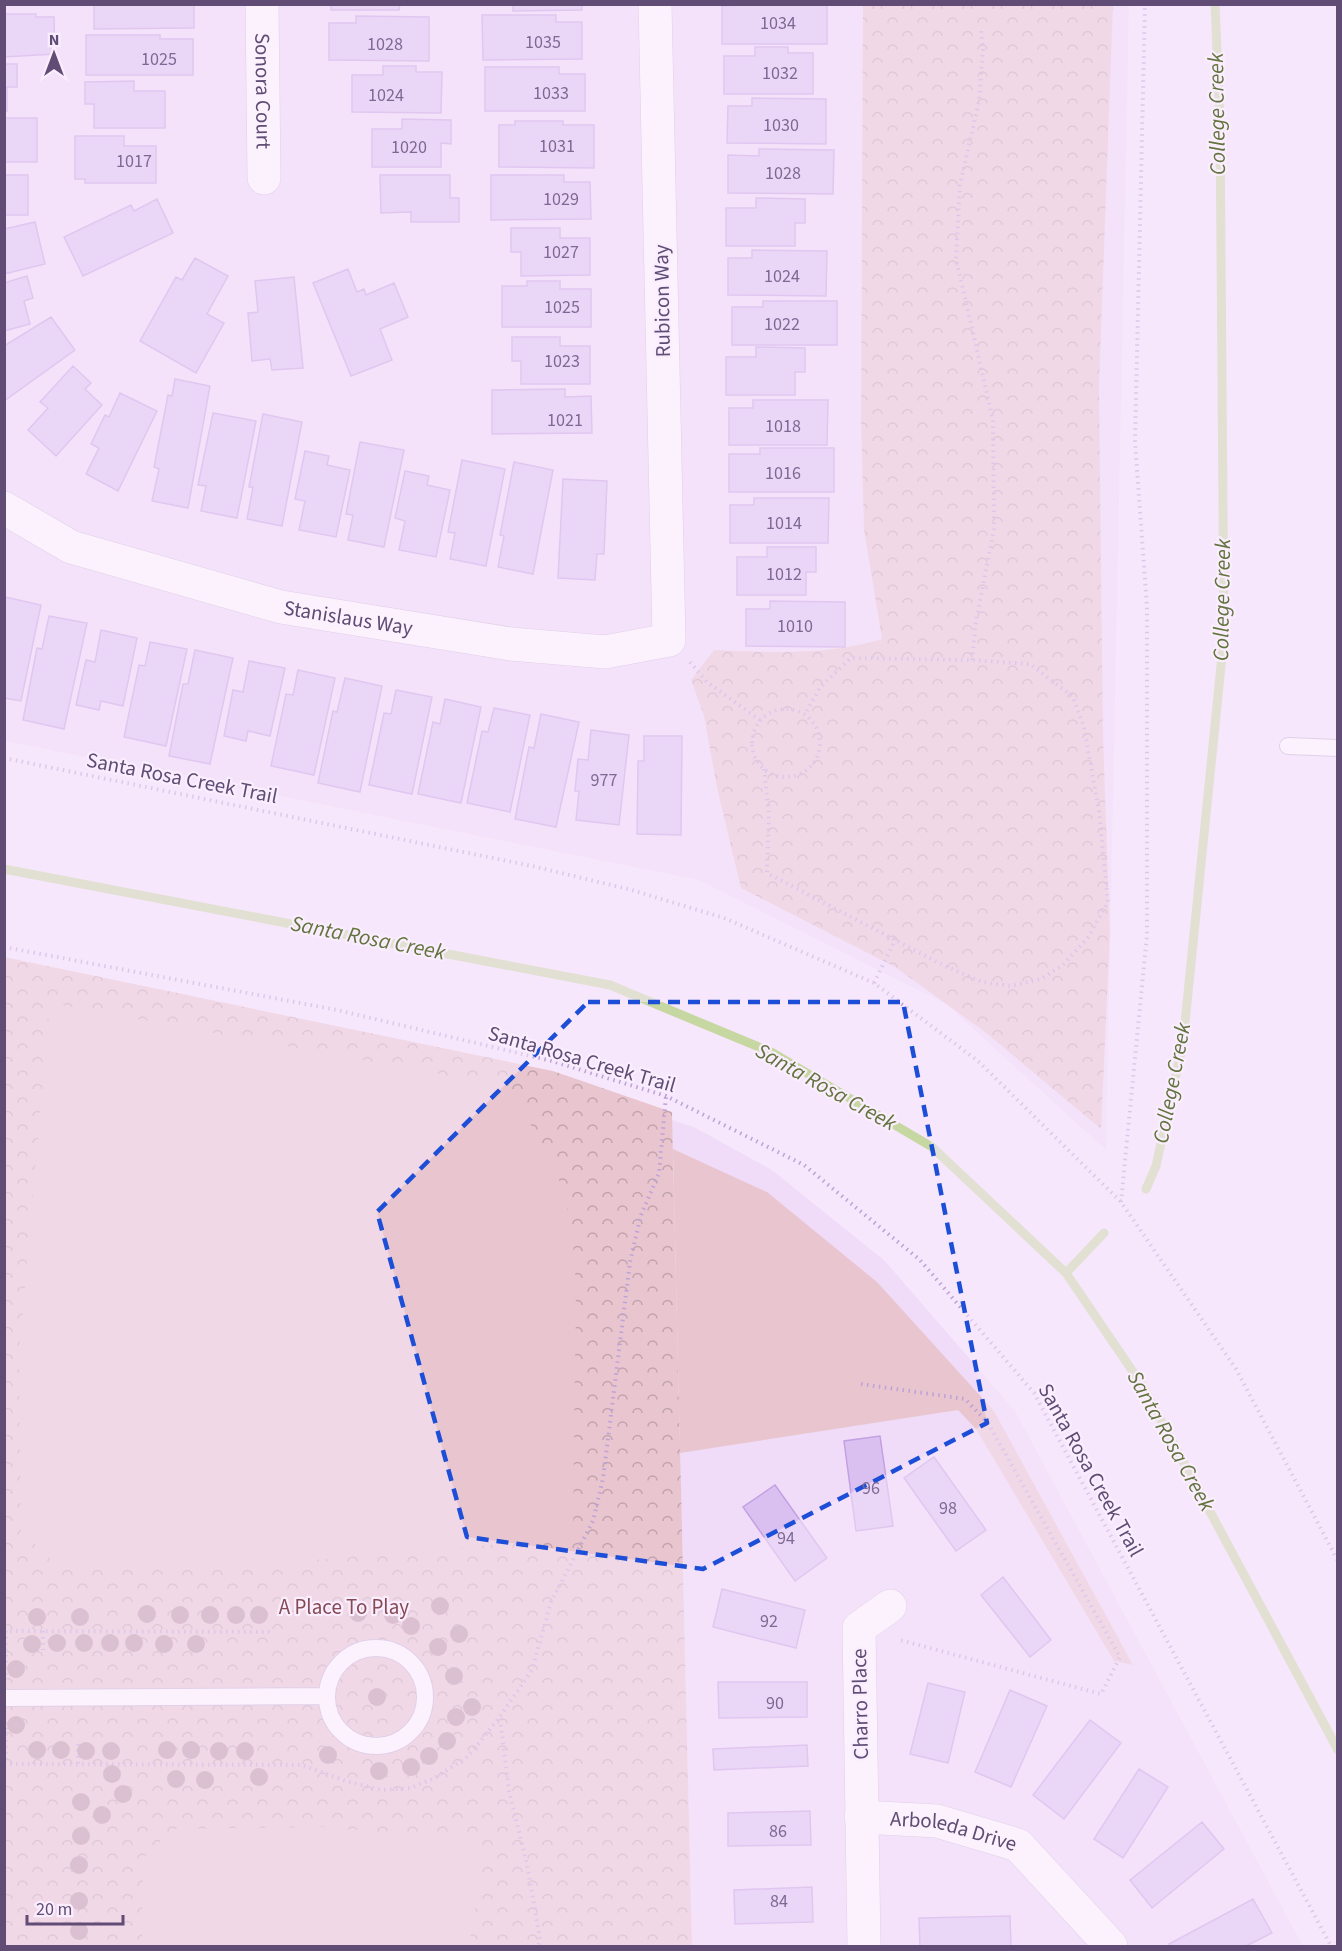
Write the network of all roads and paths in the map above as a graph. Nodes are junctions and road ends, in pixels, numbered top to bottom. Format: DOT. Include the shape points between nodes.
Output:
graph roads {
  1 [pos="262,4"];
  2 [pos="655,4"];
  3 [pos="1145,4"];
  4 [pos="981,29"];
  5 [pos="264,178"];
  6 [pos="4,508"];
  7 [pos="669,640"];
  8 [pos="972,660"];
  9 [pos="804,714"];
  10 [pos="760,720"];
  11 [pos="1288,746"];
  12 [pos="1338,748"];
  13 [pos="4,758"];
  14 [pos="764,769"];
  15 [pos="896,938"];
  16 [pos="4,947"];
  17 [pos="874,983"];
  18 [pos="666,1096"];
  19 [pos="1120,1202"];
  20 [pos="861,1384"];
  21 [pos="1338,1561"];
  22 [pos="890,1606"];
  23 [pos="859,1628"];
  24 [pos="4,1631"];
  25 [pos="43,1631"];
  26 [pos="271,1632"];
  27 [pos="43,1650"];
  28 [pos="327,1696"];
  29 [pos="4,1698"];
  30 [pos="500,1718"];
  31 [pos="78,1744"];
  32 [pos="4,1764"];
  33 [pos="78,1764"];
  34 [pos="861,1817"];
  35 [pos="538,1947"];
  36 [pos="864,1947"];
  37 [pos="1111,1947"];
  38 [pos="1331,1947"];
  1 -- 5 [label="street, Sonora Court"];
  2 -- 7 [label="street, Rubicon Way"];
  3 -- 19 [label="path" via="1135,442 1147,607 1147,935"];
  4 -- 8 [label="path" via="979,101 960,185 956,259 993,420 994,529"];
  6 -- 7 [label="street, Stanislaus Way" via="71,547 281,608 511,645 605,652"];
  7 -- 10 [label="path" via="707,681"];
  8 -- 9 [label="path" via="851,658 821,686"];
  8 -- 15 [label="path" via="1030,664 1073,696 1084,727 1099,811 1108,902 1089,936 1063,965 1041,979 1011,986 982,982"];
  9 -- 10 [label="path" via="783,708"];
  9 -- 14 [label="path" via="818,731 818,754 813,764 794,776 782,777"];
  10 -- 14 [label="path" via="751,747"];
  11 -- 12 [label="lane"];
  13 -- 17 [label="path, Santa Rosa Creek Trail" via="509,861 632,890 724,918"];
  14 -- 15 [label="path" via="770,814 767,873"];
  15 -- 17 [label="path"];
  16 -- 18 [label="path, Santa Rosa Creek Trail" via="337,1010 552,1061"];
  17 -- 19 [label="path, Santa Rosa Creek Trail" via="978,1061"];
  18 -- 30 [label="path" via="659,1173 641,1215 630,1262 603,1479 593,1521 551,1602 532,1670"];
  18 -- 38 [label="path, Santa Rosa Creek Trail" via="804,1165 920,1260 1034,1393"];
  19 -- 21 [label="path, Santa Rosa Creek Trail" via="1236,1369"];
  20 -- 23 [label="path" via="965,1399 988,1423 1120,1657 1101,1694"];
  22 -- 23 [label="street, Charro Place"];
  23 -- 34 [label="street, Charro Place"];
  24 -- 25 [label="path"];
  25 -- 26 [label="path"];
  25 -- 27 [label="path"];
  28 -- 28 [label="lane" via="336,1726 361,1744 377,1746 392,1744 417,1725 425,1695 412,1664 399,1654 367,1649 338,1665"];
  28 -- 29 [label="lane"];
  30 -- 33 [label="path" via="466,1758 450,1770 410,1788 364,1787 302,1765"];
  30 -- 35 [label="path" via="509,1791 540,1939"];
  31 -- 33 [label="path"];
  32 -- 33 [label="path"];
  34 -- 36 [label="street, Charro Place"];
  34 -- 37 [label="street, Arboleda Drive" via="937,1821 1018,1845"];
}
